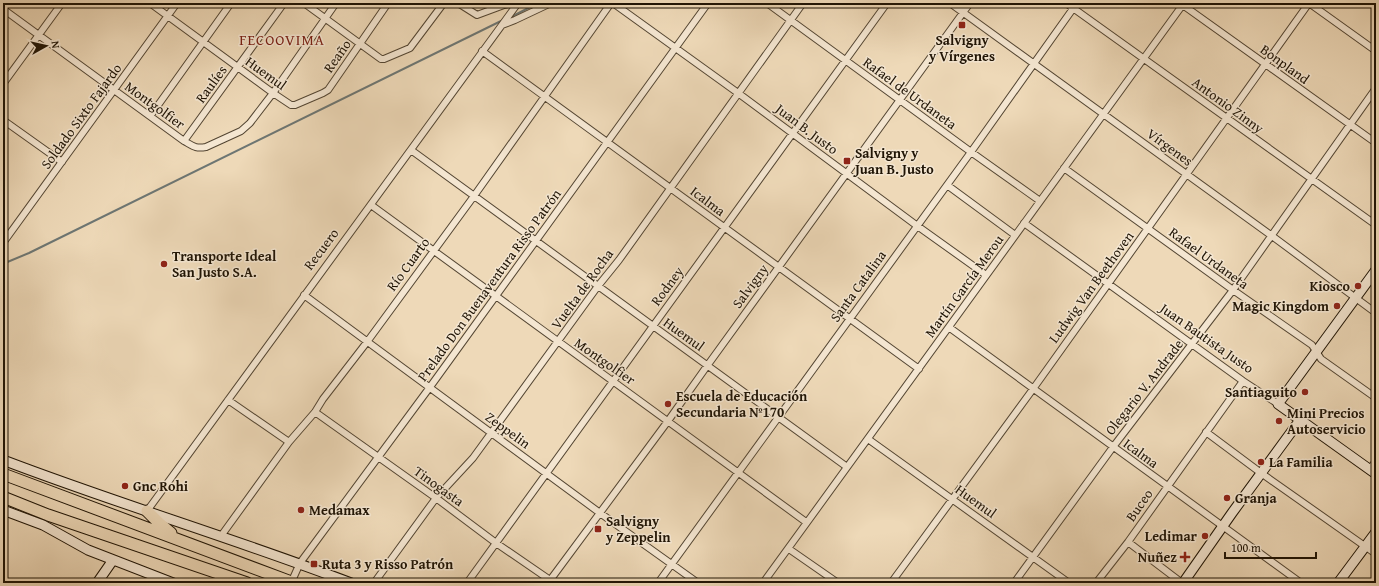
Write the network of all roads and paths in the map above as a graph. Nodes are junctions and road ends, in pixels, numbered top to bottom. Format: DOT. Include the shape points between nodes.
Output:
graph roads {
  1 [pos="62,3"];
  2 [pos="150,3"];
  3 [pos="177,3"];
  4 [pos="231,3"];
  5 [pos="284,3"];
  6 [pos="304,3"];
  7 [pos="336,3"];
  8 [pos="388,3"];
  9 [pos="458,3"];
  10 [pos="514,3"];
  11 [pos="518,3"];
  12 [pos="551,3"];
  13 [pos="612,3"];
  14 [pos="708,3"];
  15 [pos="767,3"];
  16 [pos="803,3"];
  17 [pos="887,3"];
  18 [pos="950,3"];
  19 [pos="970,3"];
  20 [pos="1066,3"];
  21 [pos="1309,3"];
  22 [pos="442,4"];
  23 [pos="1182,4"];
  24 [pos="1075,6"];
  25 [pos="3,10"];
  26 [pos="963,13"];
  27 [pos="168,16"];
  28 [pos="325,18"];
  29 [pos="791,20"];
  30 [pos="502,25"];
  31 [pos="38,36"];
  32 [pos="204,42"];
  33 [pos="360,44"];
  34 [pos="676,49"];
  35 [pos="482,51"];
  36 [pos="1376,52"];
  37 [pos="1143,59"];
  38 [pos="845,61"];
  39 [pos="1033,63"];
  40 [pos="1266,65"];
  41 [pos="238,68"];
  42 [pos="3,84"];
  43 [pos="1376,88"];
  44 [pos="114,90"];
  45 [pos="273,93"];
  46 [pos="738,93"];
  47 [pos="545,97"];
  48 [pos="900,100"];
  49 [pos="291,105"];
  50 [pos="1103,114"];
  51 [pos="151,115"];
  52 [pos="1227,119"];
  53 [pos="3,120"];
  54 [pos="1350,125"];
  55 [pos="792,133"];
  56 [pos="184,141"];
  57 [pos="607,142"];
  58 [pos="1376,143"];
  59 [pos="410,150"];
  60 [pos="970,152"];
  61 [pos="62,162"];
  62 [pos="1064,168"];
  63 [pos="846,174"];
  64 [pos="1187,174"];
  65 [pos="1312,180"];
  66 [pos="947,185"];
  67 [pos="670,187"];
  68 [pos="474,196"];
  69 [pos="1040,201"];
  70 [pos="371,205"];
  71 [pos="1024,224"];
  72 [pos="916,225"];
  73 [pos="1376,225"];
  74 [pos="724,228"];
  75 [pos="1147,229"];
  76 [pos="6,233"];
  77 [pos="1016,235"];
  78 [pos="1272,236"];
  79 [pos="535,241"];
  80 [pos="3,243"];
  81 [pos="433,250"];
  82 [pos="779,268"];
  83 [pos="1376,270"];
  84 [pos="986,275"];
  85 [pos="1107,284"];
  86 [pos="598,286"];
  87 [pos="1232,290"];
  88 [pos="304,295"];
  89 [pos="496,295"];
  90 [pos="1356,298"];
  91 [pos="1376,313"];
  92 [pos="849,319"];
  93 [pos="652,326"];
  94 [pos="950,328"];
  95 [pos="366,342"];
  96 [pos="558,342"];
  97 [pos="1192,345"];
  98 [pos="1316,353"];
  99 [pos="707,366"];
  100 [pos="919,369"];
  101 [pos="613,381"];
  102 [pos="1243,381"];
  103 [pos="430,388"];
  104 [pos="1032,389"];
  105 [pos="1376,398"];
  106 [pos="228,400"];
  107 [pos="1278,404"];
  108 [pos="315,412"];
  109 [pos="778,417"];
  110 [pos="1300,420"];
  111 [pos="668,421"];
  112 [pos="1206,432"];
  113 [pos="492,433"];
  114 [pos="868,439"];
  115 [pos="289,442"];
  116 [pos="1113,447"];
  117 [pos="378,457"];
  118 [pos="3,460"];
  119 [pos="1376,460"];
  120 [pos="847,467"];
  121 [pos="1373,472"];
  122 [pos="547,473"];
  123 [pos="738,473"];
  124 [pos="1261,473"];
  125 [pos="3,474"];
  126 [pos="1167,486"];
  127 [pos="3,497"];
  128 [pos="436,498"];
  129 [pos="952,498"];
  130 [pos="3,510"];
  131 [pos="147,511"];
  132 [pos="600,513"];
  133 [pos="806,522"];
  134 [pos="1222,527"];
  135 [pos="1376,532"];
  136 [pos="221,536"];
  137 [pos="183,541"];
  138 [pos="1128,542"];
  139 [pos="496,543"];
  140 [pos="1366,546"];
  141 [pos="789,549"];
  142 [pos="1376,554"];
  143 [pos="1032,557"];
  144 [pos="113,560"];
  145 [pos="300,563"];
  146 [pos="672,564"];
  147 [pos="549,581"];
  148 [pos="97,583"];
  149 [pos="173,583"];
  150 [pos="247,583"];
  151 [pos="292,583"];
  152 [pos="351,583"];
  153 [pos="374,583"];
  154 [pos="467,583"];
  155 [pos="658,583"];
  156 [pos="698,583"];
  157 [pos="763,583"];
  158 [pos="838,583"];
  159 [pos="891,583"];
  160 [pos="1014,583"];
  161 [pos="1069,583"];
  162 [pos="1096,583"];
  163 [pos="1182,583"];
  164 [pos="1300,583"];
  165 [pos="1338,583"];
  1 -- 31 [label="street"];
  2 -- 27 [label="street, Huemul"];
  3 -- 27 [label="street, Soldado Sixto Fajardo"];
  4 -- 32 [label="street"];
  5 -- 41 [label="street, Raulíes"];
  6 -- 28 [label="street"];
  7 -- 28 [label="street"];
  8 -- 33 [label="street, Reaño"];
  9 -- 10 [label="street" via="477,15"];
  11 -- 30 [label="street, Recuero"];
  12 -- 30 [label="street"];
  13 -- 34 [label="street, Juan B. Justo"];
  13 -- 47 [label="street, Río Cuarto"];
  14 -- 34 [label="street, Prelado Don Buenaventura Risso Patrón"];
  15 -- 29 [label="street, Rafael de Urdaneta"];
  16 -- 29 [label="street, Vuelta de Rocha"];
  17 -- 38 [label="street, Rodney"];
  18 -- 26 [label="street, Vírgenes"];
  19 -- 26 [label="street, Salvigny"];
  20 -- 24 [label="street, Antonio Zinny"];
  21 -- 36 [label="street"];
  21 -- 40 [label="street, Ludwig Van Beethoven"];
  22 -- 33 [label="street" via="410,48 381,59"];
  23 -- 37 [label="street, Martín García Merou"];
  23 -- 40 [label="street, Bonpland"];
  24 -- 37 [label="street, Antonio Zinny"];
  24 -- 39 [label="street, Santa Catalina"];
  25 -- 31 [label="street, Montgolfier"];
  26 -- 39 [label="street, Vírgenes"];
  26 -- 48 [label="street, Salvigny"];
  27 -- 32 [label="street, Huemul"];
  27 -- 44 [label="street, Soldado Sixto Fajardo"];
  28 -- 33 [label="street"];
  28 -- 45 [label="street"];
  29 -- 38 [label="street, Rafael de Urdaneta"];
  29 -- 46 [label="street, Vuelta de Rocha"];
  30 -- 35 [label="street, Recuero"];
  31 -- 42 [label="street"];
  31 -- 44 [label="street, Montgolfier"];
  32 -- 41 [label="street, Huemul"];
  32 -- 51 [label="street"];
  33 -- 49 [label="street, Reaño" via="328,90"];
  34 -- 46 [label="street, Juan B. Justo"];
  34 -- 57 [label="street, Prelado Don Buenaventura Risso Patrón"];
  35 -- 47 [label="street, Icalma"];
  35 -- 59 [label="street, Recuero"];
  37 -- 50 [label="street, Martín García Merou"];
  37 -- 52 [label="street, Antonio Zinny"];
  38 -- 48 [label="street, Rafael de Urdaneta"];
  38 -- 55 [label="street, Rodney"];
  39 -- 50 [label="street, Vírgenes"];
  39 -- 60 [label="street, Santa Catalina"];
  40 -- 52 [label="street, Ludwig Van Beethoven"];
  40 -- 54 [label="street, Bonpland"];
  41 -- 45 [label="street, Huemul"];
  41 -- 56 [label="street, Raulíes"];
  43 -- 54 [label="street, Olegario V. Andrade"];
  44 -- 51 [label="street, Montgolfier"];
  44 -- 61 [label="street, Soldado Sixto Fajardo"];
  45 -- 49 [label="street, Huemul"];
  45 -- 56 [label="street, Montgolfier" via="241,130 206,147 196,148"];
  46 -- 55 [label="street, Juan B. Justo"];
  46 -- 67 [label="street, Vuelta de Rocha"];
  47 -- 57 [label="street, Icalma"];
  47 -- 68 [label="street, Río Cuarto"];
  48 -- 60 [label="street, Rafael de Urdaneta"];
  48 -- 63 [label="street, Salvigny"];
  50 -- 62 [label="street, Martín García Merou"];
  50 -- 64 [label="street, Vírgenes"];
  51 -- 56 [label="street, Montgolfier"];
  52 -- 64 [label="street, Ludwig Van Beethoven"];
  52 -- 65 [label="street, Antonio Zinny"];
  53 -- 61 [label="street"];
  54 -- 58 [label="street, Bonpland"];
  54 -- 65 [label="street, Olegario V. Andrade"];
  55 -- 63 [label="street, Juan B. Justo"];
  55 -- 74 [label="street, Rodney"];
  57 -- 67 [label="street, Icalma"];
  57 -- 79 [label="street, Prelado Don Buenaventura Risso Patrón"];
  59 -- 68 [label="street, Huemul"];
  59 -- 70 [label="street, Recuero"];
  60 -- 66 [label="street, Santa Catalina"];
  60 -- 69 [label="street, Rafael de Urdaneta"];
  61 -- 76 [label="street, Soldado Sixto Fajardo"];
  62 -- 69 [label="street, Martín García Merou"];
  62 -- 75 [label="street, Rafael Urdaneta"];
  63 -- 72 [label="street, Juan B. Justo"];
  63 -- 82 [label="street, Salvigny"];
  64 -- 75 [label="street, Ludwig Van Beethoven"];
  64 -- 78 [label="street, Vírgenes"];
  65 -- 73 [label="street, Antonio Zinny"];
  65 -- 78 [label="street, Olegario V. Andrade"];
  66 -- 72 [label="street, Santa Catalina"];
  66 -- 77 [label="street"];
  67 -- 74 [label="street, Icalma"];
  67 -- 86 [label="street, Vuelta de Rocha"];
  68 -- 79 [label="street, Huemul"];
  68 -- 81 [label="street, Río Cuarto"];
  69 -- 71 [label="street, Martín García Merou"];
  70 -- 81 [label="street, Montgolfier"];
  70 -- 88 [label="street, Recuero"];
  71 -- 77 [label="street, Martín García Merou"];
  71 -- 85 [label="street, Juan Bautista Justo"];
  72 -- 84 [label="street, Juan B. Justo"];
  72 -- 92 [label="street, Santa Catalina"];
  74 -- 82 [label="street, Icalma"];
  74 -- 93 [label="street, Rodney"];
  75 -- 85 [label="street, Ludwig Van Beethoven"];
  75 -- 87 [label="street, Rafael Urdaneta"];
  76 -- 80 [label="street, Soldado Sixto Fajardo"];
  77 -- 84 [label="street, Martín García Merou"];
  78 -- 87 [label="street, Olegario V. Andrade"];
  78 -- 90 [label="street, Vírgenes"];
  79 -- 86 [label="street, Huemul"];
  79 -- 89 [label="street, Prelado Don Buenaventura Risso Patrón"];
  81 -- 89 [label="street, Montgolfier"];
  81 -- 95 [label="street, Río Cuarto"];
  82 -- 92 [label="street, Icalma"];
  82 -- 99 [label="street, Salvigny"];
  83 -- 90 [label="street"];
  84 -- 94 [label="street, Martín García Merou"];
  85 -- 97 [label="street, Juan Bautista Justo"];
  85 -- 104 [label="street, Ludwig Van Beethoven"];
  86 -- 93 [label="street, Huemul"];
  86 -- 96 [label="street, Vuelta de Rocha"];
  87 -- 97 [label="street, Olegario V. Andrade"];
  87 -- 98 [label="street, Rafael Urdaneta" via="1312,345"];
  88 -- 95 [label="street, Zeppelin"];
  88 -- 106 [label="street, Recuero"];
  89 -- 96 [label="street, Montgolfier"];
  89 -- 103 [label="street, Prelado Don Buenaventura Risso Patrón"];
  90 -- 91 [label="street, Vírgenes"];
  90 -- 98 [label="street"];
  92 -- 100 [label="street, Icalma"];
  92 -- 109 [label="street, Santa Catalina"];
  93 -- 99 [label="street, Huemul"];
  93 -- 101 [label="street, Rodney"];
  94 -- 100 [label="street, Martín García Merou"];
  94 -- 104 [label="street, Icalma"];
  95 -- 103 [label="street, Zeppelin"];
  95 -- 108 [label="street, Río Cuarto"];
  96 -- 101 [label="street, Montgolfier"];
  96 -- 113 [label="street, Vuelta de Rocha"];
  97 -- 102 [label="street, Juan Bautista Justo"];
  97 -- 116 [label="street, Olegario V. Andrade"];
  98 -- 105 [label="street, Rafael Urdaneta"];
  98 -- 107 [label="street"];
  99 -- 109 [label="street, Huemul"];
  99 -- 111 [label="street, Salvigny"];
  100 -- 114 [label="street, Martín García Merou"];
  101 -- 111 [label="street, Montgolfier"];
  101 -- 122 [label="street, Rodney"];
  102 -- 107 [label="street, Juan Bautista Justo"];
  102 -- 112 [label="street, Buceo"];
  103 -- 113 [label="street, Zeppelin"];
  103 -- 117 [label="street, Prelado Don Buenaventura Risso Patrón"];
  104 -- 116 [label="street, Icalma"];
  104 -- 129 [label="street, Ludwig Van Beethoven"];
  106 -- 115 [label="street"];
  106 -- 131 [label="street, Recuero"];
  107 -- 110 [label="street, Juan Bautista Justo"];
  108 -- 115 [label="street, Río Cuarto"];
  108 -- 117 [label="street, Tinogasta"];
  109 -- 120 [label="street, Huemul"];
  109 -- 123 [label="street, Santa Catalina"];
  110 -- 121 [label="street, Juan Bautista Justo"];
  110 -- 124 [label="street"];
  111 -- 123 [label="street, Montgolfier"];
  111 -- 132 [label="street, Salvigny"];
  112 -- 124 [label="street"];
  112 -- 126 [label="street, Buceo"];
  113 -- 122 [label="street, Zeppelin"];
  113 -- 128 [label="street, Vuelta de Rocha"];
  114 -- 120 [label="street, Martín García Merou"];
  114 -- 129 [label="street, Huemul"];
  115 -- 136 [label="street, Río Cuarto"];
  116 -- 126 [label="street, Icalma"];
  116 -- 143 [label="street, Olegario V. Andrade"];
  117 -- 128 [label="street, Tinogasta"];
  117 -- 145 [label="street, Prelado Don Buenaventura Risso Patrón"];
  118 -- 131 [label="street"];
  119 -- 121 [label="street"];
  120 -- 133 [label="street, Martín García Merou"];
  122 -- 132 [label="street, Zeppelin"];
  122 -- 139 [label="street, Rodney"];
  123 -- 133 [label="street, Montgolfier"];
  123 -- 146 [label="street, Santa Catalina"];
  124 -- 134 [label="street"];
  124 -- 140 [label="street"];
  125 -- 137 [label="highway"];
  126 -- 134 [label="street, Icalma"];
  126 -- 138 [label="street, Buceo"];
  127 -- 150 [label="highway"];
  128 -- 139 [label="street, Tinogasta"];
  128 -- 153 [label="street, Vuelta de Rocha"];
  129 -- 143 [label="street, Huemul"];
  129 -- 159 [label="street, Ludwig Van Beethoven"];
  130 -- 144 [label="street" via="43,525"];
  131 -- 136 [label="street"];
  131 -- 137 [label="highway" via="158,524"];
  132 -- 146 [label="street, Zeppelin"];
  132 -- 147 [label="street, Salvigny"];
  133 -- 141 [label="street, Martín García Merou"];
  134 -- 163 [label="street"];
  134 -- 164 [label="street, Icalma"];
  135 -- 140 [label="street"];
  136 -- 145 [label="street"];
  137 -- 151 [label="highway"];
  138 -- 162 [label="street, Buceo"];
  138 -- 163 [label="street"];
  139 -- 147 [label="street, Tinogasta"];
  139 -- 154 [label="street, Rodney"];
  140 -- 142 [label="street"];
  140 -- 165 [label="street"];
  141 -- 157 [label="street, Martín García Merou"];
  141 -- 158 [label="street"];
  143 -- 160 [label="street, Olegario V. Andrade"];
  143 -- 161 [label="street, Huemul"];
  144 -- 148 [label="street"];
  144 -- 149 [label="street"];
  145 -- 151 [label="street, Prelado Don Buenaventura Risso Patrón"];
  145 -- 152 [label="street"];
  146 -- 155 [label="street, Santa Catalina"];
  146 -- 156 [label="street, Zeppelin"];
}
